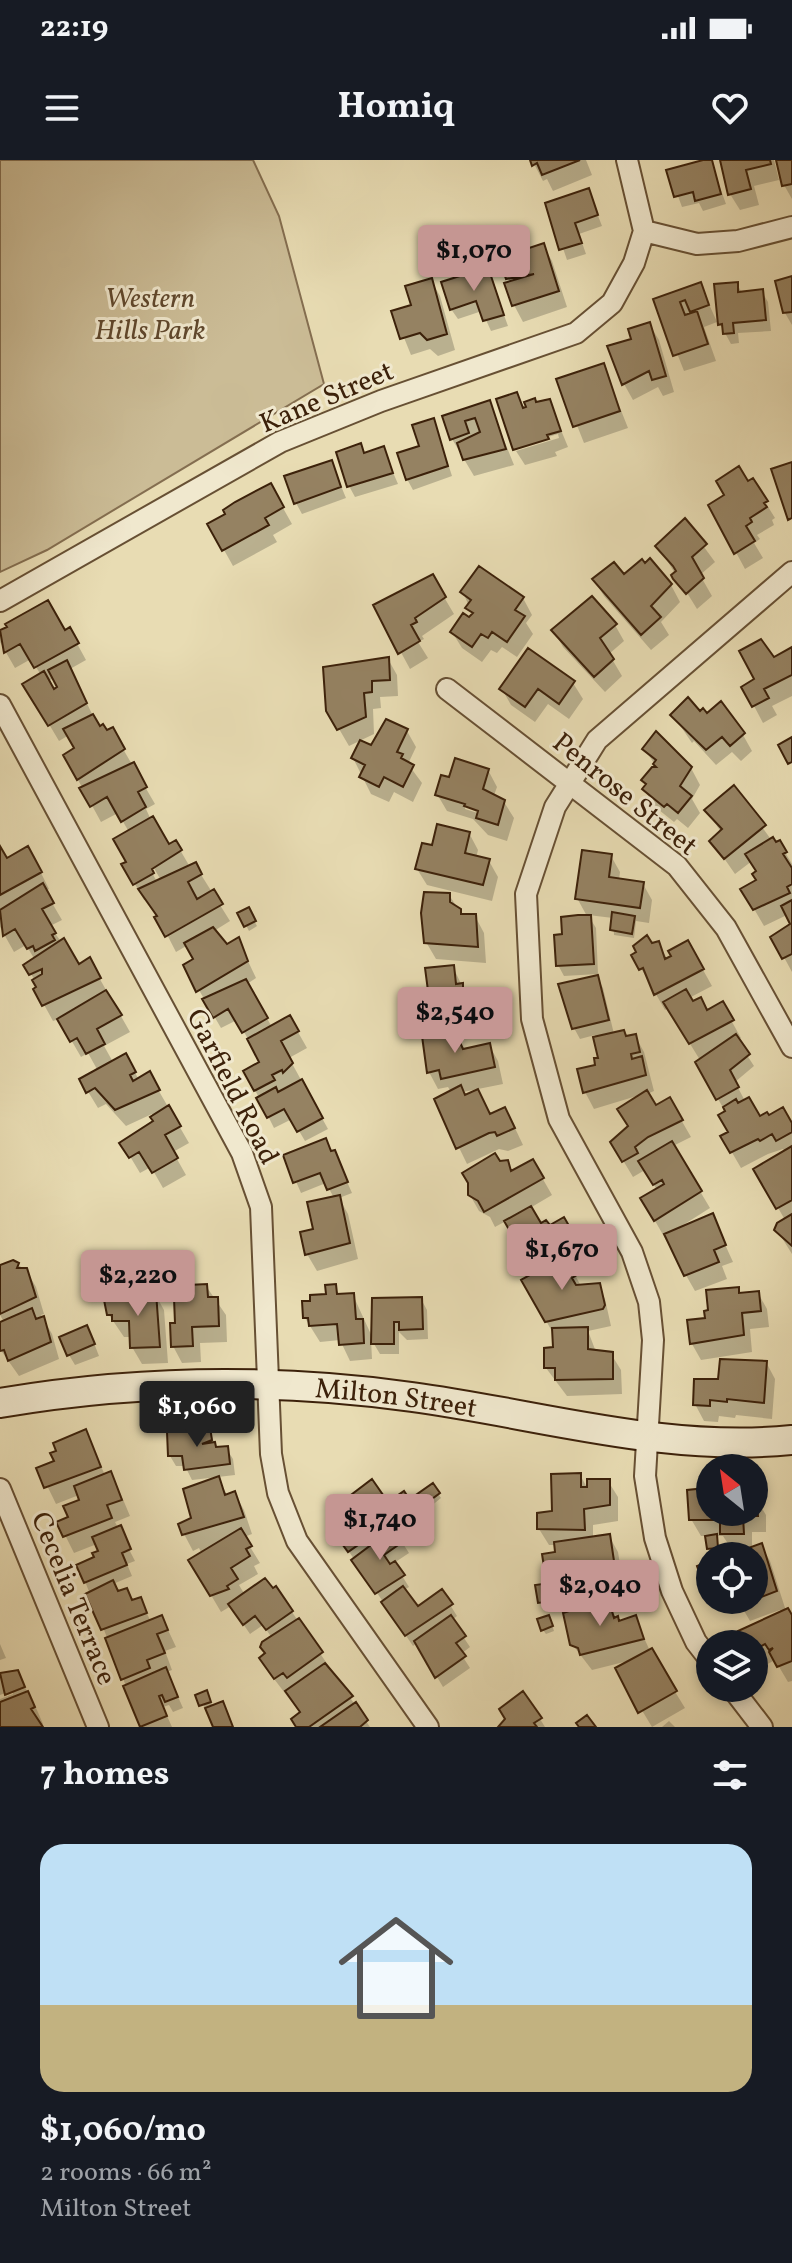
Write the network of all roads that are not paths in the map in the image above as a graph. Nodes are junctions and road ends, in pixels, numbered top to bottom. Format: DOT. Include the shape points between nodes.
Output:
graph roads {
  1 [pos="627,160"];
  2 [pos="792,227"];
  3 [pos="644,231"];
  4 [pos="792,572"];
  5 [pos="0,601"];
  6 [pos="447,689"];
  7 [pos="0,705"];
  8 [pos="568,781"];
  9 [pos="792,1047"];
  10 [pos="268,1385"];
  11 [pos="0,1403"];
  12 [pos="647,1436"];
  13 [pos="792,1440"];
  14 [pos="0,1489"];
  15 [pos="696,1642"];
  16 [pos="743,1702"];
  17 [pos="98,1727"];
  18 [pos="428,1727"];
  19 [pos="762,1727"];
  1 -- 3 [label="street"];
  2 -- 3 [label="street" via="738,241 697,244"];
  3 -- 5 [label="street, Kane Street" via="612,303 576,333 280,442"];
  4 -- 8 [label="street" via="597,740"];
  6 -- 8 [label="street, Penrose Street"];
  7 -- 10 [label="street, Garfield Road" via="242,1153 261,1207"];
  8 -- 9 [label="street, Penrose Street" via="677,866 726,928"];
  8 -- 12 [label="street" via="526,894 532,1019 559,1119 632,1252 649,1302 653,1340"];
  10 -- 11 [label="main road, Milton Street" via="135,1386"];
  10 -- 12 [label="main road, Milton Street" via="411,1397"];
  10 -- 18 [label="street, Garfield Road" via="278,1493 297,1541"];
  12 -- 13 [label="main road, Milton Street" via="739,1445"];
  12 -- 15 [label="street" via="645,1476 655,1538"];
  14 -- 17 [label="street, Cecelia Terrace"];
  16 -- 19 [label="street"];
}
